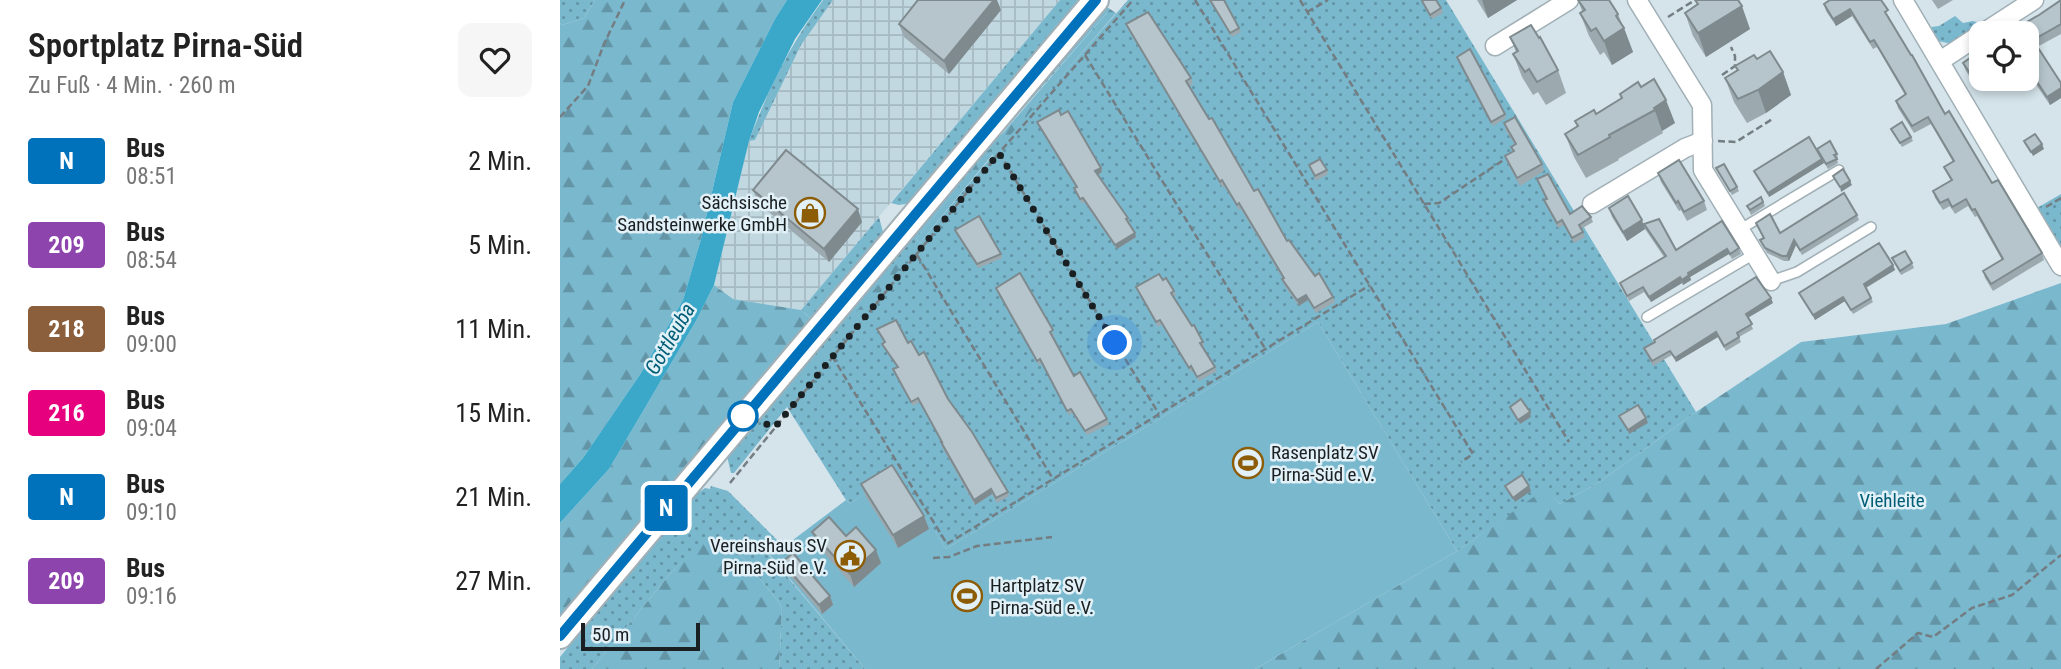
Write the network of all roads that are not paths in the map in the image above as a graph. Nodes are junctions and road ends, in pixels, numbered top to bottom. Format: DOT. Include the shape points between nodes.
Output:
graph roads {
  1 [pos="1096,0"];
  2 [pos="1569,0"];
  3 [pos="1637,0"];
  4 [pos="1903,0"];
  5 [pos="2034,0"];
  6 [pos="2002,21"];
  7 [pos="1969,42"];
  8 [pos="1495,46"];
  9 [pos="1940,61"];
  10 [pos="1703,141"];
  11 [pos="1839,170"];
  12 [pos="1592,204"];
  13 [pos="1871,227"];
  14 [pos="1739,230"];
  15 [pos="1754,254"];
  16 [pos="2061,266"];
  17 [pos="1771,281"];
  18 [pos="1647,317"];
  19 [pos="560,636"];
  1 -- 19 [label="main road"];
  2 -- 8 [label="street"];
  3 -- 10 [label="street" via="1702,105"];
  4 -- 9 [label="street"];
  5 -- 6 [label="street"];
  7 -- 9 [label="street"];
  9 -- 16 [label="street"];
  10 -- 12 [label="street"];
  10 -- 14 [label="street" via="1703,170"];
  11 -- 14 [label="lane"];
  13 -- 17 [label="lane" via="1797,272"];
  14 -- 15 [label="street"];
  15 -- 17 [label="street"];
  15 -- 18 [label="lane"];
}
